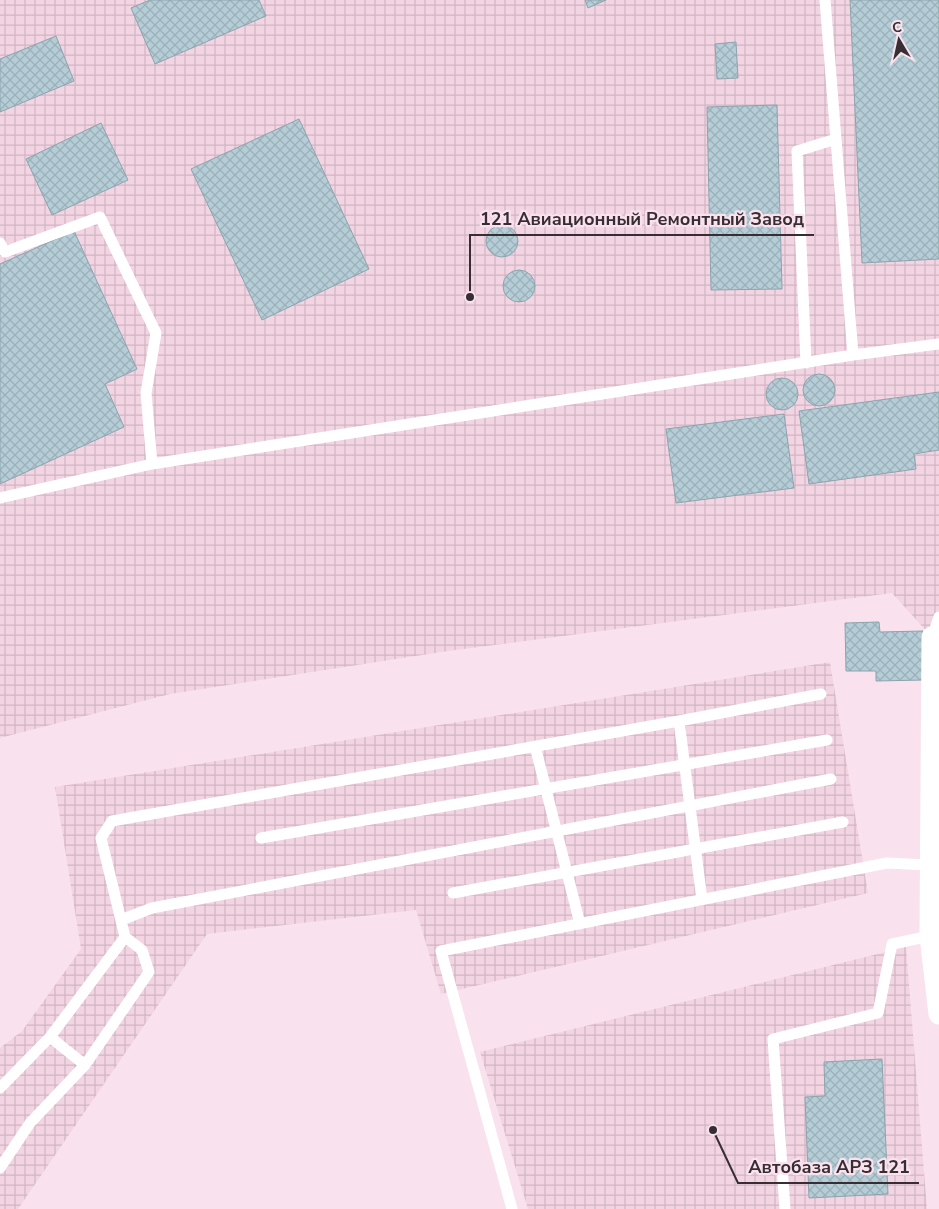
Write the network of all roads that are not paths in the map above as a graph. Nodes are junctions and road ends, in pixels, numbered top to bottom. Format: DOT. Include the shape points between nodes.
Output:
graph roads {
  1 [pos="825,0"];
  2 [pos="836,139"];
  3 [pos="2,249"];
  4 [pos="939,344"];
  5 [pos="854,355"];
  6 [pos="806,362"];
  7 [pos="152,464"];
  8 [pos="0,498"];
  9 [pos="935,627"];
  10 [pos="821,694"];
  11 [pos="679,721"];
  12 [pos="828,740"];
  13 [pos="535,746"];
  14 [pos="685,766"];
  15 [pos="831,779"];
  16 [pos="546,788"];
  17 [pos="690,806"];
  18 [pos="843,822"];
  19 [pos="557,831"];
  20 [pos="261,838"];
  21 [pos="696,849"];
  22 [pos="928,864"];
  23 [pos="567,872"];
  24 [pos="452,893"];
  25 [pos="702,900"];
  26 [pos="121,920"];
  27 [pos="580,924"];
  28 [pos="934,936"];
  29 [pos="125,937"];
  30 [pos="939,1014"];
  31 [pos="50,1037"];
  32 [pos="85,1065"];
  33 [pos="0,1088"];
  34 [pos="0,1168"];
  35 [pos="512,1209"];
  36 [pos="785,1209"];
  1 -- 2 [label="lane"];
  2 -- 5 [label="lane"];
  2 -- 6 [label="lane" via="797,151"];
  3 -- 7 [label="lane" via="100,217 156,333 146,393"];
  4 -- 5 [label="lane"];
  5 -- 6 [label="lane"];
  6 -- 7 [label="lane"];
  7 -- 8 [label="lane"];
  9 -- 22 [label="street"];
  10 -- 11 [label="lane"];
  11 -- 13 [label="lane"];
  11 -- 14 [label="lane"];
  12 -- 14 [label="lane"];
  13 -- 16 [label="lane"];
  13 -- 26 [label="lane" via="112,821 101,838"];
  14 -- 16 [label="lane"];
  14 -- 17 [label="lane"];
  15 -- 17 [label="lane"];
  16 -- 19 [label="lane"];
  16 -- 20 [label="lane"];
  17 -- 19 [label="lane"];
  17 -- 21 [label="lane"];
  18 -- 21 [label="lane"];
  19 -- 23 [label="lane"];
  19 -- 26 [label="lane" via="152,908"];
  21 -- 23 [label="lane"];
  21 -- 25 [label="lane"];
  22 -- 25 [label="lane" via="887,863"];
  22 -- 28 [label="street"];
  23 -- 24 [label="lane"];
  23 -- 27 [label="lane"];
  25 -- 27 [label="lane"];
  26 -- 29 [label="lane"];
  27 -- 35 [label="lane" via="441,952"];
  28 -- 30 [label="street"];
  28 -- 36 [label="lane" via="892,944 878,1013 773,1039"];
  29 -- 31 [label="lane"];
  29 -- 32 [label="lane" via="142,950 149,972"];
  31 -- 32 [label="lane"];
  31 -- 33 [label="lane"];
  32 -- 34 [label="lane" via="30,1123"];
}
